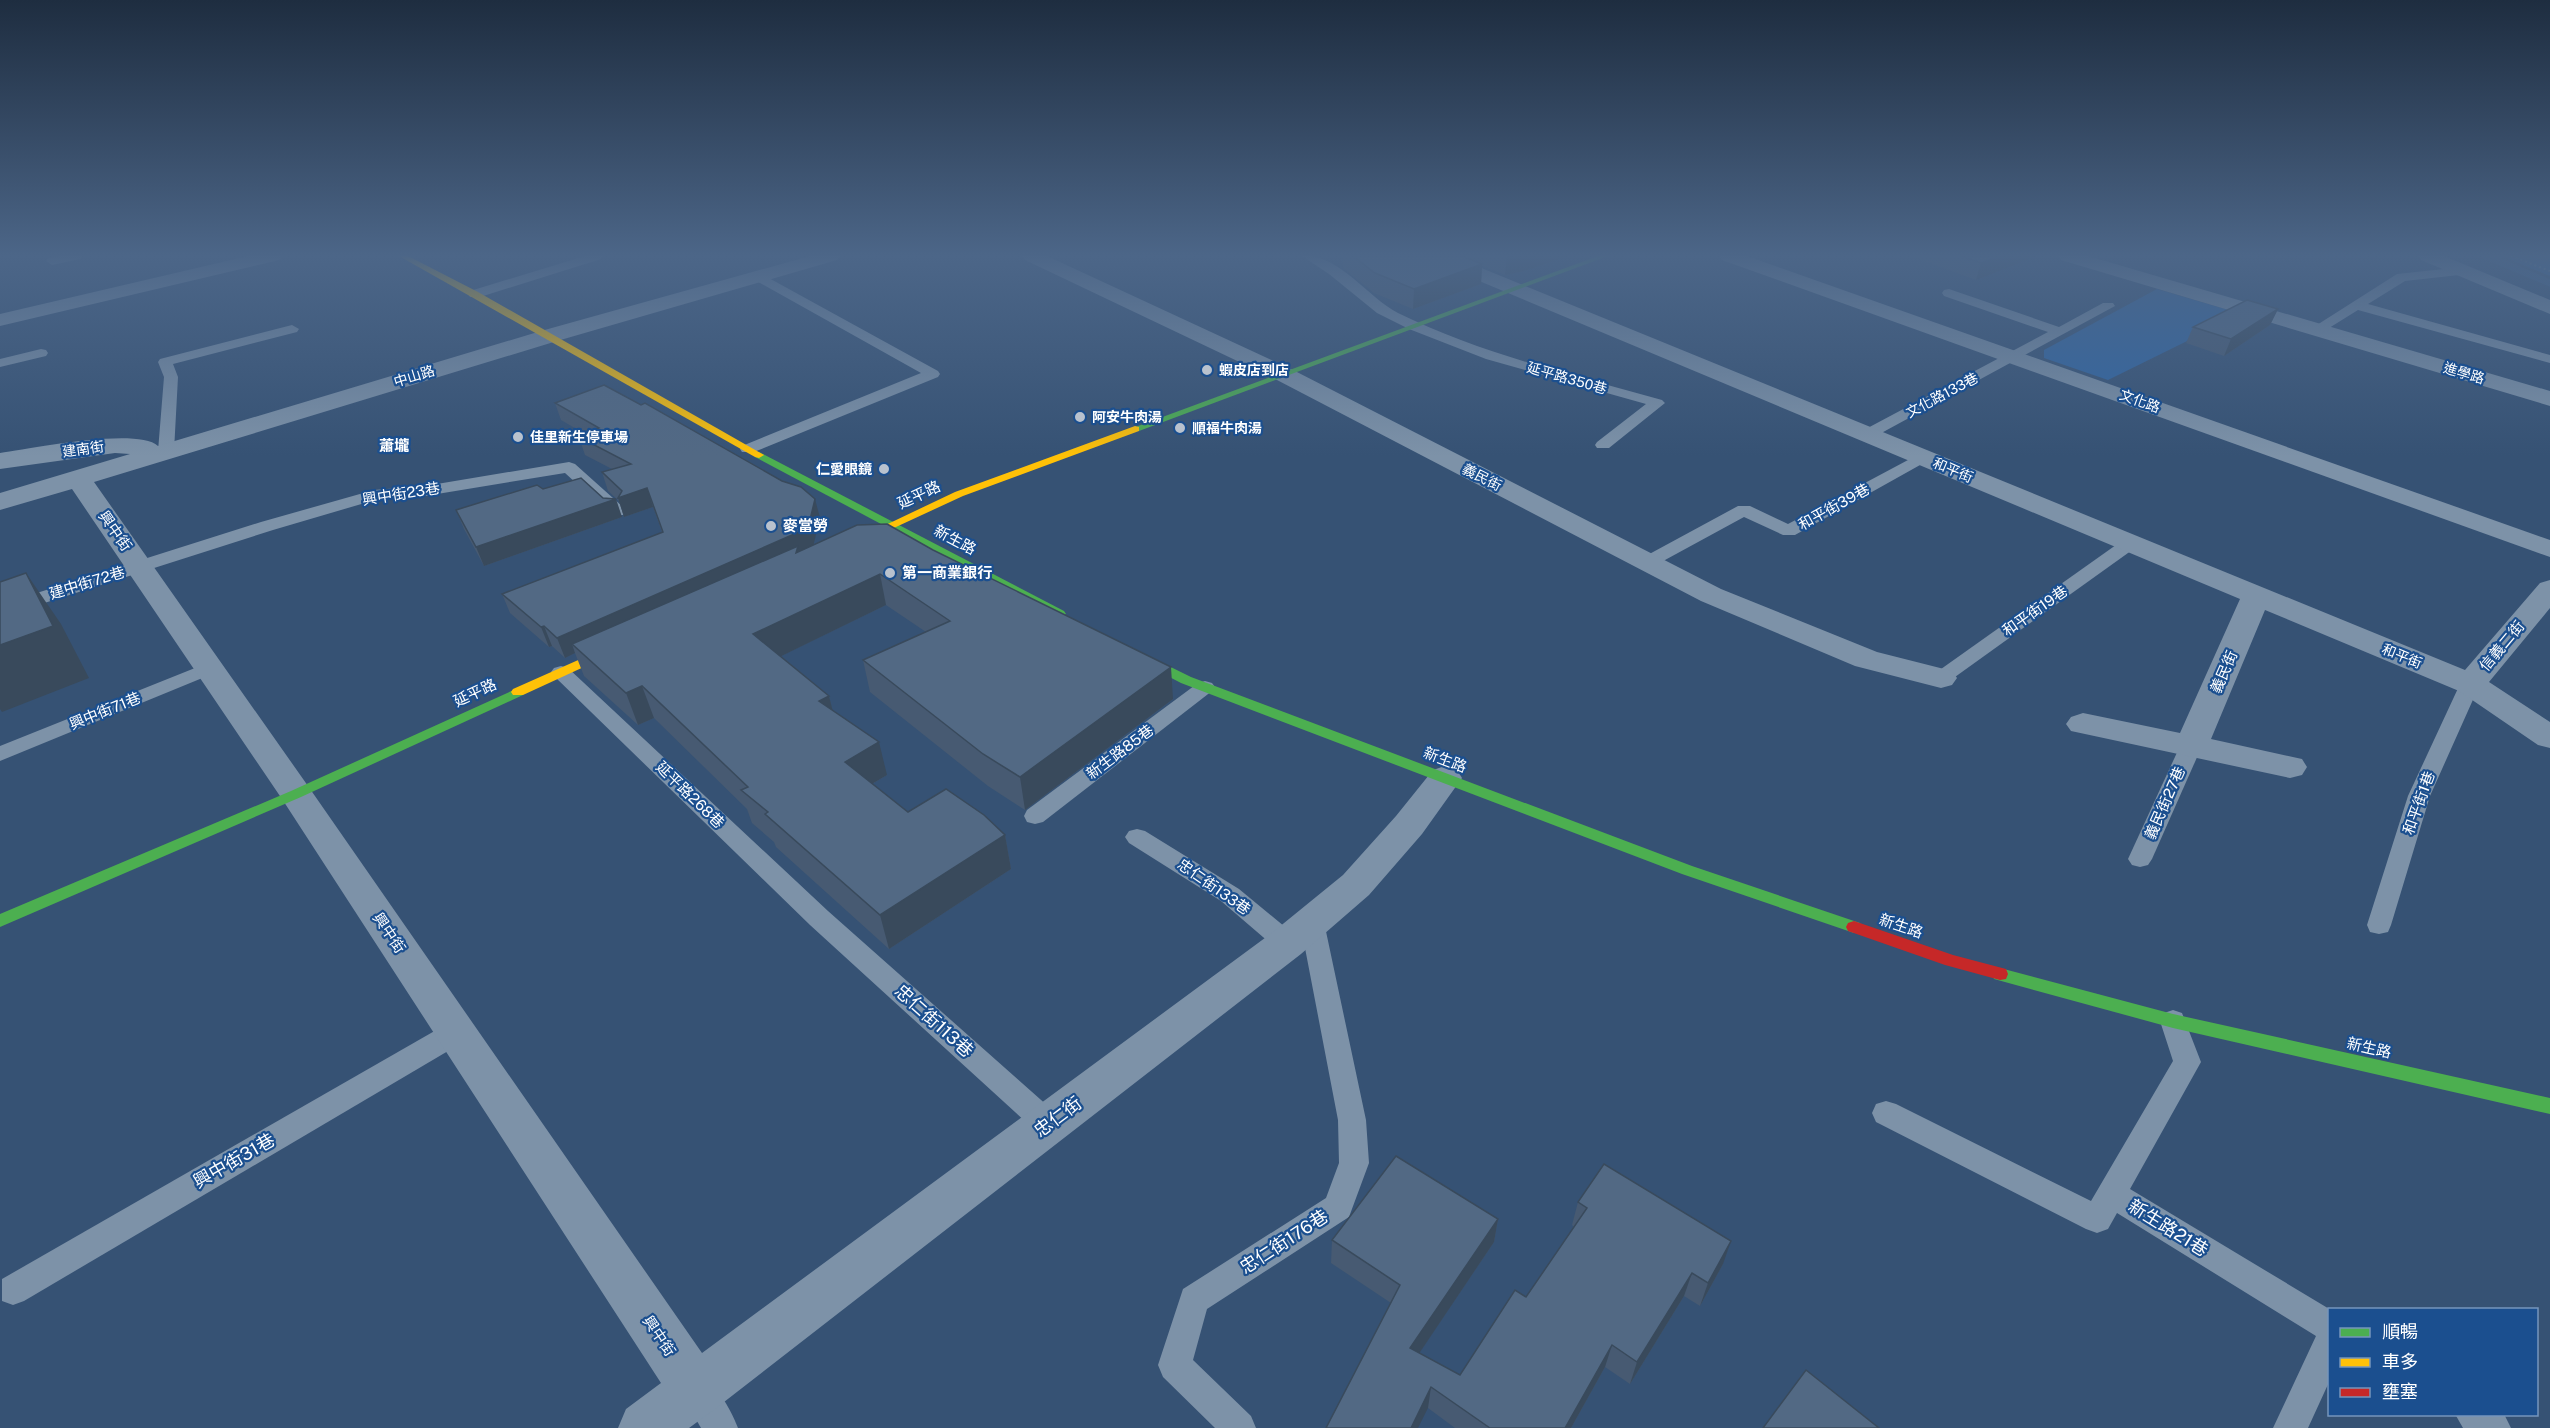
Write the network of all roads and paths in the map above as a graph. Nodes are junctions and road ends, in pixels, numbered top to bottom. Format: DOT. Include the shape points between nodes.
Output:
graph roads {
  1 [pos="525,323"];
  2 [pos="596,323"];
  3 [pos="841,323"];
  4 [pos="1174,323"];
  5 [pos="1407,323"];
  6 [pos="1423,323"];
  7 [pos="1600,323"];
  8 [pos="1918,323"];
  9 [pos="2033,323"];
  10 [pos="2077,323"];
  11 [pos="2291,323"];
  12 [pos="2328,323"];
  13 [pos="2420,323"];
  14 [pos="1414,326"];
  15 [pos="292,329"];
  16 [pos="2316,330"];
  17 [pos="2060,332"];
  18 [pos="549,336"];
  19 [pos="41,353"];
  20 [pos="2016,357"];
  21 [pos="2550,359"];
  22 [pos="0,363"];
  23 [pos="1285,375"];
  24 [pos="2550,399"];
  25 [pos="1868,434"];
  26 [pos="1603,446"];
  27 [pos="748,449"];
  28 [pos="166,451"];
  29 [pos="1923,458"];
  30 [pos="0,461"];
  31 [pos="78,478"];
  32 [pos="0,502"];
  33 [pos="617,511"];
  34 [pos="893,525"];
  35 [pos="871,535"];
  36 [pos="2129,544"];
  37 [pos="2550,549"];
  38 [pos="1648,562"];
  39 [pos="140,567"];
  40 [pos="2550,589"];
  41 [pos="2256,596"];
  42 [pos="0,614"];
  43 [pos="1071,619"];
  44 [pos="636,639"];
  45 [pos="1123,647"];
  46 [pos="210,669"];
  47 [pos="561,672"];
  48 [pos="1941,678"];
  49 [pos="2470,684"];
  50 [pos="1205,687"];
  51 [pos="2083,724"];
  52 [pos="2550,737"];
  53 [pos="2191,746"];
  54 [pos="0,754"];
  55 [pos="2290,767"];
  56 [pos="1445,778"];
  57 [pos="296,794"];
  58 [pos="1035,816"];
  59 [pos="1137,837"];
  60 [pos="2140,859"];
  61 [pos="819,918"];
  62 [pos="0,921"];
  63 [pos="2379,925"];
  64 [pos="1299,933"];
  65 [pos="2173,1021"];
  66 [pos="455,1033"];
  67 [pos="2550,1106"];
  68 [pos="1886,1113"];
  69 [pos="1048,1124"];
  70 [pos="2112,1194"];
  71 [pos="13,1290"];
  72 [pos="2328,1326"];
  73 [pos="2328,1346"];
  74 [pos="696,1390"];
  75 [pos="2475,1416"];
  76 [pos="645,1428"];
  77 [pos="721,1428"];
  78 [pos="1239,1428"];
  79 [pos="2290,1428"];
  80 [pos="2494,1428"];
  1 -- 18 [label="main road, 新生路"];
  2 -- 18 [label="street, 中山路"];
  3 -- 27 [label="lane" via="933,374"];
  4 -- 23 [label="street, 義民街"];
  5 -- 14 [label="lane"];
  6 -- 14 [label="main road, 延平路"];
  7 -- 25 [label="street, 和平街"];
  8 -- 20 [label="street, 文化路"];
  9 -- 17 [label="lane"];
  10 -- 17 [label="lane, 文化路133巷"];
  11 -- 16 [label="street, 進學路"];
  12 -- 16 [label="lane"];
  13 -- 21 [label="lane"];
  14 -- 23 [label="main road, 延平路"];
  14 -- 26 [label="lane, 延平路350巷" via="1491,356 1657,403"];
  15 -- 28 [label="lane" via="165,362 171,377"];
  16 -- 24 [label="street, 進學路"];
  17 -- 20 [label="lane, 文化路133巷"];
  18 -- 27 [label="main road, 新生路"];
  18 -- 28 [label="street, 中山路"];
  19 -- 22 [label="lane"];
  20 -- 25 [label="lane, 文化路133巷"];
  20 -- 37 [label="street, 文化路"];
  23 -- 34 [label="main road, 延平路" via="959,494"];
  23 -- 38 [label="street, 義民街"];
  25 -- 29 [label="street, 和平街"];
  27 -- 34 [label="main road, 新生路"];
  28 -- 30 [label="street, 建南街" via="115,445"];
  28 -- 31 [label="street, 中山路"];
  29 -- 36 [label="street, 和平街"];
  29 -- 38 [label="lane, 和平街39巷" via="1789,531 1744,510"];
  31 -- 32 [label="street, 中山路"];
  31 -- 39 [label="street, 興中街"];
  33 -- 39 [label="lane, 興中街23巷" via="569,467 424,491 374,495"];
  34 -- 35 [label="main road, 延平路"];
  34 -- 43 [label="main road, 新生路"];
  36 -- 41 [label="street, 和平街"];
  36 -- 48 [label="lane, 和平街19巷"];
  38 -- 48 [label="street, 義民街" via="1712,595 1866,659"];
  39 -- 42 [label="lane, 建中街72巷"];
  39 -- 46 [label="street, 興中街"];
  40 -- 49 [label="street, 信義二街"];
  41 -- 49 [label="street, 和平街"];
  41 -- 53 [label="street, 義民街"];
  44 -- 47 [label="main road, 延平路"];
  45 -- 50 [label="main road, 新生路"];
  46 -- 54 [label="lane, 興中街71巷"];
  46 -- 57 [label="street, 興中街"];
  47 -- 57 [label="main road, 延平路"];
  47 -- 61 [label="lane, 延平路268巷"];
  49 -- 52 [label="street, 信義二街"];
  49 -- 63 [label="lane, 和平街1巷" via="2419,796"];
  50 -- 56 [label="main road, 新生路"];
  50 -- 58 [label="lane, 新生路85巷"];
  51 -- 53 [label="street"];
  53 -- 55 [label="street"];
  53 -- 60 [label="lane, 義民街27巷"];
  56 -- 64 [label="street, 忠仁街" via="1356,885"];
  56 -- 65 [label="main road, 新生路" via="1687,870 1951,961"];
  57 -- 62 [label="main road, 延平路"];
  57 -- 66 [label="street, 興中街"];
  59 -- 64 [label="lane, 忠仁街133巷"];
  61 -- 69 [label="lane, 忠仁街113巷"];
  64 -- 69 [label="street, 忠仁街"];
  64 -- 78 [label="lane, 忠仁街176巷" via="1352,1120 1354,1163 1338,1207 1194,1300 1175,1365"];
  65 -- 67 [label="main road, 新生路"];
  65 -- 70 [label="lane, 新生路21巷" via="2187,1062"];
  66 -- 71 [label="lane, 興中街31巷"];
  66 -- 74 [label="street, 興中街"];
  68 -- 70 [label="lane" via="2097,1219"];
  69 -- 74 [label="street, 忠仁街"];
  70 -- 72 [label="lane, 新生路21巷"];
  73 -- 79 [label="lane"];
  74 -- 76 [label="street, 忠仁街"];
  74 -- 77 [label="lane"];
  75 -- 80 [label="lane"];
}
